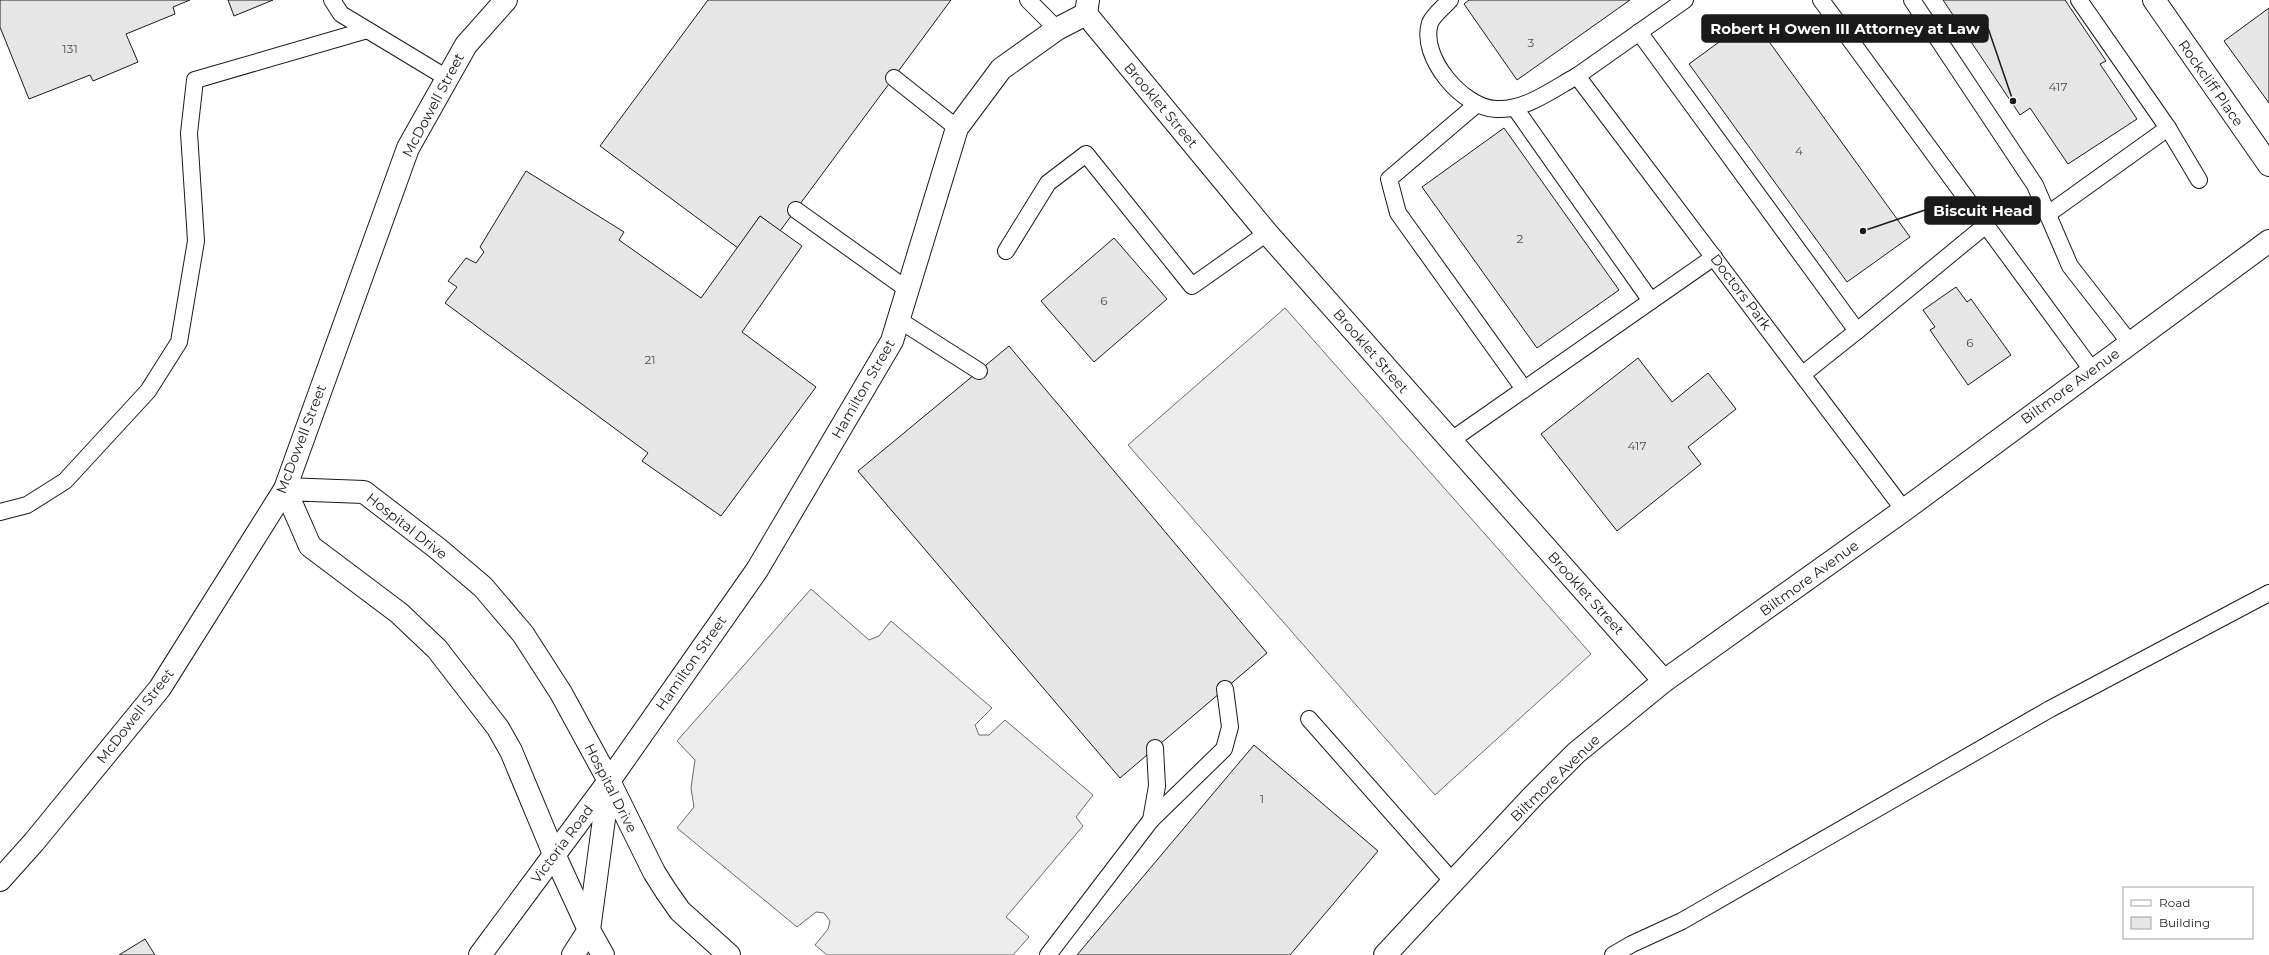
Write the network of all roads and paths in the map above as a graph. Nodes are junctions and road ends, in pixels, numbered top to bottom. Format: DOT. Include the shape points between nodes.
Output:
graph roads {
  1 [pos="332,0"];
  2 [pos="506,0"];
  3 [pos="1028,0"];
  4 [pos="1450,0"];
  5 [pos="1685,0"];
  6 [pos="1821,0"];
  7 [pos="1912,0"];
  8 [pos="2079,0"];
  9 [pos="2154,0"];
  10 [pos="1087,7"];
  11 [pos="1057,29"];
  12 [pos="367,30"];
  13 [pos="1639,32"];
  14 [pos="1577,76"];
  15 [pos="447,78"];
  16 [pos="894,78"];
  17 [pos="1477,104"];
  18 [pos="1515,108"];
  19 [pos="957,128"];
  20 [pos="2168,128"];
  21 [pos="2269,166"];
  22 [pos="2199,180"];
  23 [pos="796,210"];
  24 [pos="2048,214"];
  25 [pos="1986,225"];
  26 [pos="1266,233"];
  27 [pos="2269,241"];
  28 [pos="1006,251"];
  29 [pos="1714,257"];
  30 [pos="908,290"];
  31 [pos="1651,300"];
  32 [pos="899,320"];
  33 [pos="1857,331"];
  34 [pos="2130,342"];
  35 [pos="2092,370"];
  36 [pos="979,371"];
  37 [pos="1803,374"];
  38 [pos="1524,389"];
  39 [pos="1450,441"];
  40 [pos="285,489"];
  41 [pos="1904,510"];
  42 [pos="0,512"];
  43 [pos="2269,593"];
  44 [pos="1664,681"];
  45 [pos="1225,689"];
  46 [pos="1309,719"];
  47 [pos="1155,748"];
  48 [pos="609,781"];
  49 [pos="1151,820"];
  50 [pos="554,854"];
  51 [pos="0,880"];
  52 [pos="1453,882"];
  53 [pos="589,930"];
  54 [pos="480,955"];
  55 [pos="573,955"];
  56 [pos="603,955"];
  57 [pos="729,955"];
  58 [pos="1048,955"];
  59 [pos="1385,955"];
  60 [pos="1613,955"];
  1 -- 12 [label="lane" via="341,14"];
  2 -- 15 [label="street, McDowell Street" via="466,45"];
  3 -- 11 [label="lane"];
  4 -- 17 [label="lane" via="1430,22 1429,40 1436,63 1445,78 1460,93"];
  5 -- 13 [label="lane"];
  6 -- 25 [label="lane"];
  7 -- 24 [label="lane" via="2035,185"];
  8 -- 20 [label="lane"];
  9 -- 21 [label="street, Rockcliff Place"];
  10 -- 11 [label="street, Hamilton Street"];
  10 -- 26 [label="street, Brooklet Street"];
  11 -- 19 [label="street, Hamilton Street" via="1001,69"];
  12 -- 15 [label="lane"];
  12 -- 42 [label="lane" via="195,80 189,133 196,241 179,342 148,391 65,481 27,504"];
  13 -- 14 [label="lane"];
  13 -- 33 [label="lane"];
  14 -- 18 [label="lane"];
  14 -- 29 [label="lane, Doctors Park"];
  15 -- 40 [label="street, McDowell Street" via="408,148"];
  16 -- 19 [label="lane"];
  17 -- 18 [label="lane" via="1495,109"];
  17 -- 38 [label="lane" via="1389,179 1398,213"];
  18 -- 31 [label="lane"];
  19 -- 30 [label="street, Hamilton Street"];
  20 -- 22 [label="lane"];
  20 -- 24 [label="lane"];
  23 -- 30 [label="lane"];
  24 -- 34 [label="lane" via="2070,266"];
  25 -- 33 [label="lane"];
  25 -- 35 [label="lane"];
  26 -- 28 [label="lane" via="1192,286 1086,154 1048,183"];
  26 -- 39 [label="street, Brooklet Street"];
  27 -- 34 [label="street, Biltmore Avenue"];
  29 -- 31 [label="lane"];
  29 -- 37 [label="lane, Doctors Park"];
  30 -- 32 [label="street, Hamilton Street"];
  31 -- 38 [label="lane"];
  32 -- 36 [label="lane"];
  32 -- 48 [label="street, Hamilton Street" via="892,341 757,570"];
  33 -- 37 [label="lane"];
  34 -- 35 [label="street, Biltmore Avenue"];
  35 -- 41 [label="street, Biltmore Avenue"];
  37 -- 41 [label="lane, Doctors Park"];
  38 -- 39 [label="lane"];
  39 -- 44 [label="street, Brooklet Street"];
  40 -- 48 [label="street, Hospital Drive" via="364,492 483,587 523,634 561,693"];
  40 -- 50 [label="street" via="310,546 399,613 437,649 476,697 511,751"];
  40 -- 51 [label="street, McDowell Street" via="160,688"];
  41 -- 44 [label="street, Biltmore Avenue"];
  43 -- 60 [label="lane" via="2050,709 1682,921"];
  44 -- 52 [label="street, Biltmore Avenue" via="1576,753"];
  45 -- 49 [label="lane" via="1230,727 1224,749"];
  46 -- 52 [label="lane"];
  47 -- 49 [label="lane" via="1157,786"];
  48 -- 50 [label="street, Victoria Road"];
  48 -- 53 [label="street, Victoria Road"];
  48 -- 57 [label="street, Hospital Drive" via="666,891 680,910"];
  49 -- 58 [label="lane"];
  50 -- 53 [label="street"];
  50 -- 54 [label="street, Victoria Road"];
  52 -- 59 [label="street, Biltmore Avenue"];
  53 -- 55 [label="street, Victoria Road"];
  53 -- 56 [label="street"];
}
